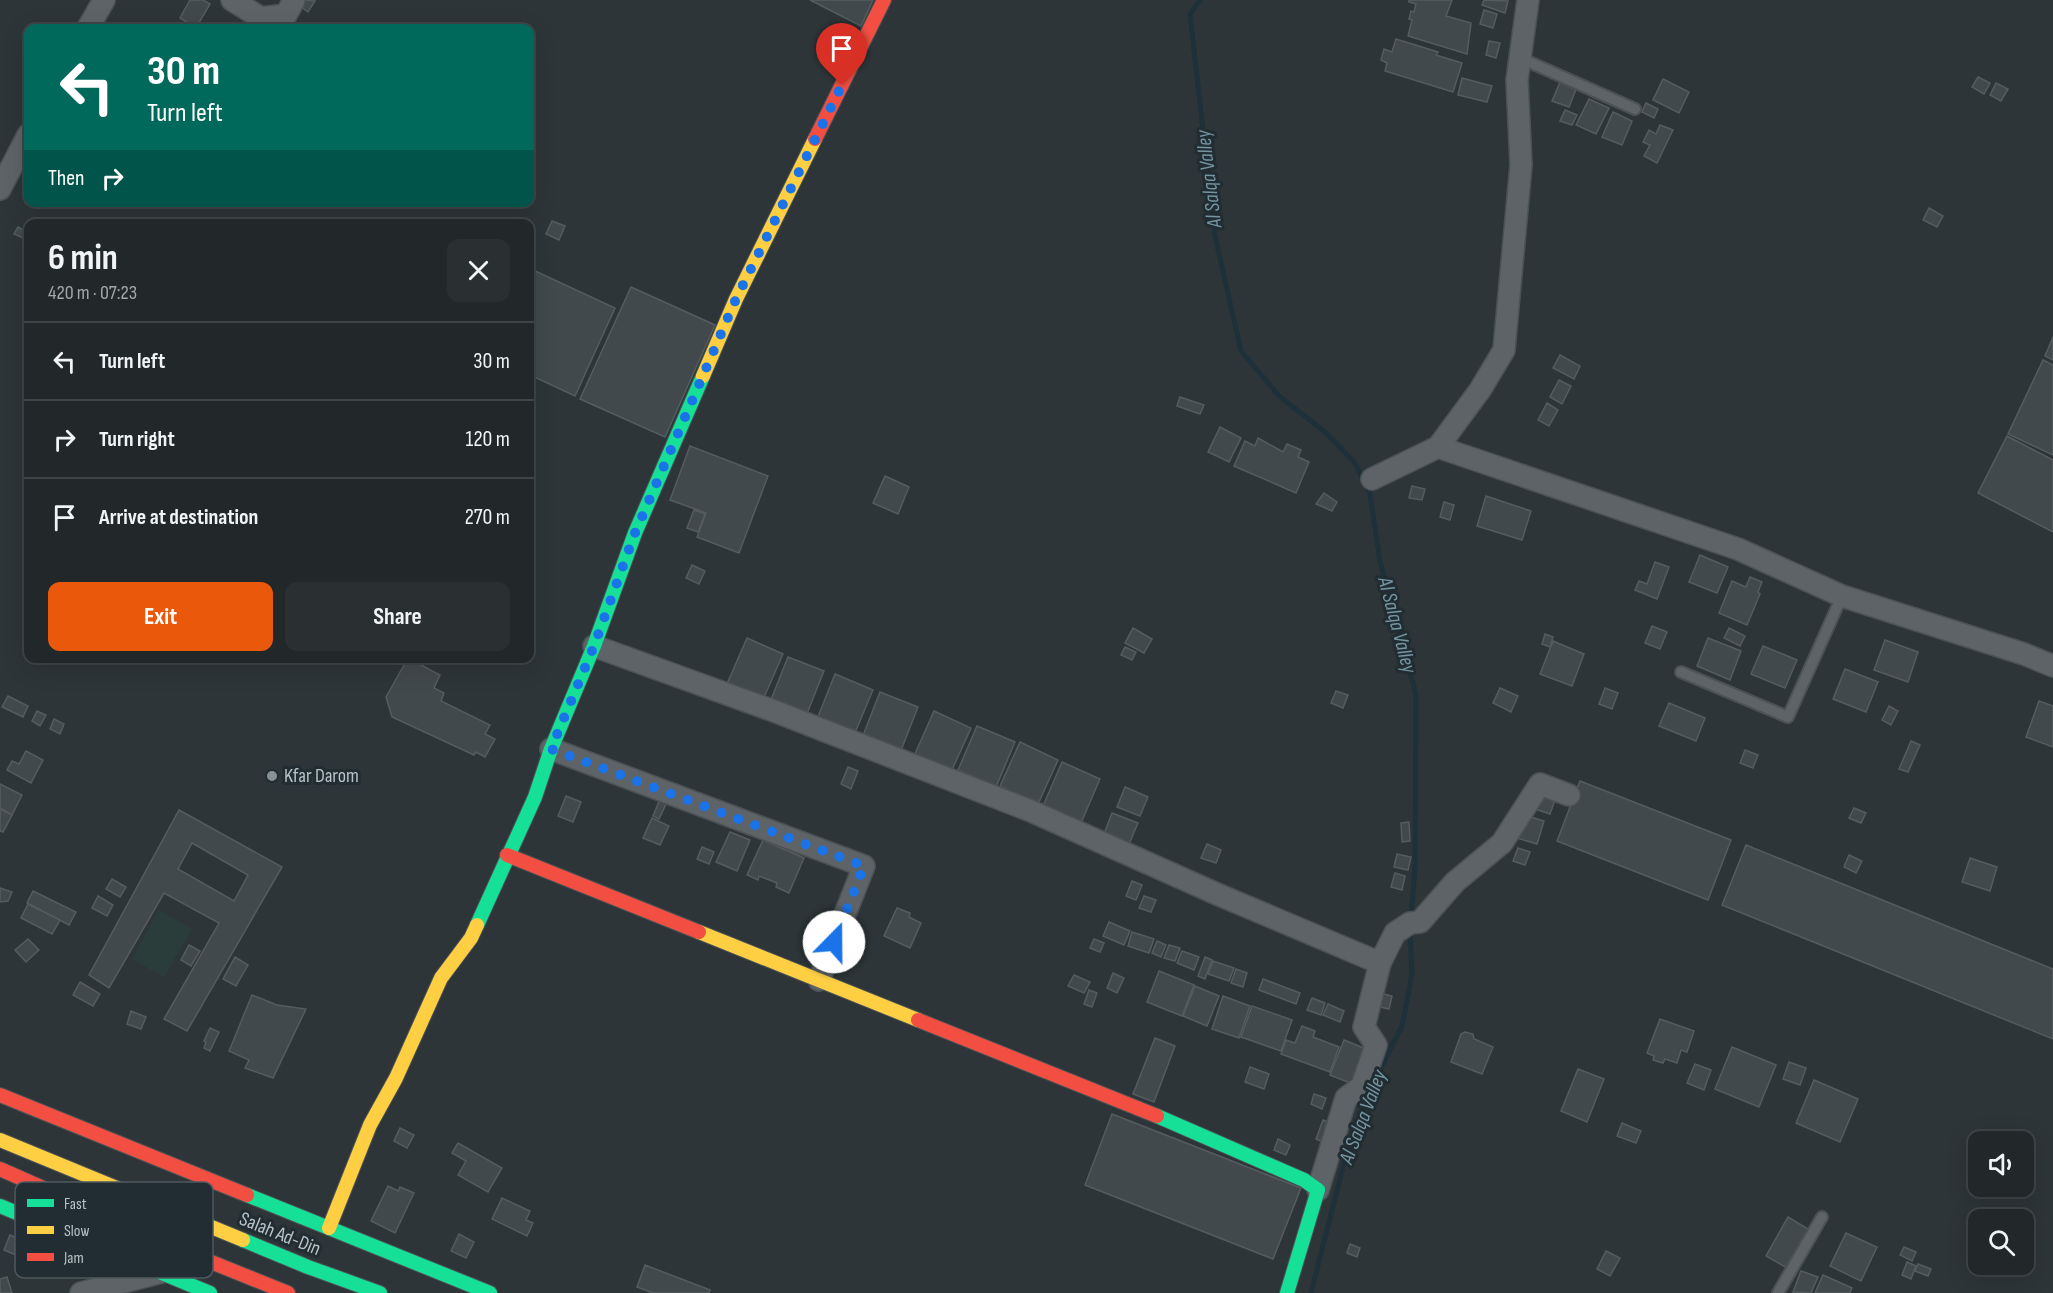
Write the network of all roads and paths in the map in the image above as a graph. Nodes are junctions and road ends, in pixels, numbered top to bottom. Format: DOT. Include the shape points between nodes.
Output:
graph roads {
  1 [pos="104,0"];
  2 [pos="232,0"];
  3 [pos="294,0"];
  4 [pos="884,0"];
  5 [pos="1528,0"];
  6 [pos="90,24"];
  7 [pos="1520,58"];
  8 [pos="1635,109"];
  9 [pos="24,143"];
  10 [pos="0,189"];
  11 [pos="1438,447"];
  12 [pos="1372,479"];
  13 [pos="1842,596"];
  14 [pos="594,646"];
  15 [pos="2053,666"];
  16 [pos="1681,672"];
  17 [pos="551,749"];
  18 [pos="1569,795"];
  19 [pos="507,855"];
  20 [pos="1380,963"];
  21 [pos="819,980"];
  22 [pos="0,1095"];
  23 [pos="0,1140"];
  24 [pos="0,1169"];
  25 [pos="29,1182"];
  26 [pos="102,1182"];
  27 [pos="211,1182"];
  28 [pos="213,1183"];
  29 [pos="1317,1190"];
  30 [pos="0,1206"];
  31 [pos="15,1212"];
  32 [pos="1822,1217"];
  33 [pos="213,1228"];
  34 [pos="329,1228"];
  35 [pos="213,1263"];
  36 [pos="138,1278"];
  37 [pos="175,1278"];
  38 [pos="81,1293"];
  39 [pos="210,1293"];
  40 [pos="288,1293"];
  41 [pos="380,1293"];
  42 [pos="490,1293"];
  43 [pos="1287,1293"];
  44 [pos="1778,1293"];
  1 -- 6 [label="street"];
  2 -- 3 [label="street" via="261,18 286,15"];
  4 -- 14 [label="main road" via="736,299 635,533"];
  5 -- 7 [label="street"];
  7 -- 8 [label="lane"];
  7 -- 11 [label="street" via="1517,80 1521,165 1504,350"];
  9 -- 10 [label="street"];
  11 -- 12 [label="street"];
  11 -- 13 [label="street" via="1718,542"];
  13 -- 15 [label="street"];
  13 -- 16 [label="lane" via="1788,717"];
  14 -- 17 [label="main road"];
  14 -- 20 [label="street" via="1031,811"];
  17 -- 19 [label="main road" via="535,797"];
  17 -- 21 [label="street" via="864,866"];
  18 -- 20 [label="street" via="1540,784 1502,843 1455,882 1420,922 1410,923 1395,933"];
  19 -- 21 [label="main road"];
  19 -- 34 [label="main road" via="471,938 441,978 370,1125"];
  20 -- 29 [label="street" via="1364,1027 1376,1045 1362,1086 1346,1098"];
  21 -- 29 [label="main road" via="1145,1111 1304,1180"];
  22 -- 27 [label="main road"];
  23 -- 26 [label="main road, Salah Ad-Din"];
  24 -- 25 [label="main road"];
  28 -- 34 [label="main road"];
  29 -- 43 [label="main road"];
  30 -- 31 [label="main road"];
  32 -- 44 [label="lane"];
  33 -- 41 [label="main road, Salah Ad-Din"];
  34 -- 42 [label="main road"];
  35 -- 40 [label="main road"];
  36 -- 38 [label="street"];
  37 -- 39 [label="main road"];
}
